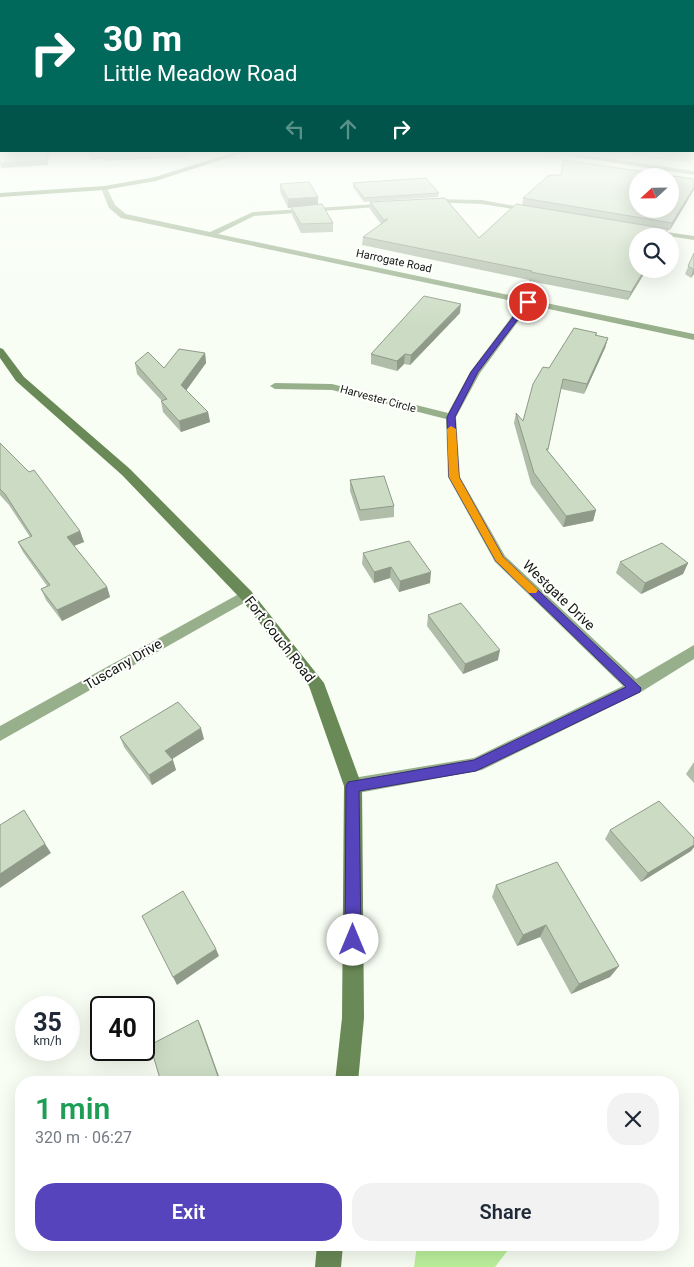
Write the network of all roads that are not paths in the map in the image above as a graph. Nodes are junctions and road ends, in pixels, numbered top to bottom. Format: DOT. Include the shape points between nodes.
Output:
graph roads {
  1 [pos="116,209"];
  2 [pos="316,209"];
  3 [pos="523,209"];
  4 [pos="540,212"];
  5 [pos="212,234"];
  6 [pos="679,235"];
  7 [pos="694,238"];
  8 [pos="528,302"];
  9 [pos="694,336"];
  10 [pos="0,351"];
  11 [pos="275,386"];
  12 [pos="451,417"];
  13 [pos="246,594"];
  14 [pos="694,651"];
  15 [pos="635,688"];
  16 [pos="0,734"];
  17 [pos="353,786"];
  18 [pos="348,1076"];
  19 [pos="329,1251"];
  20 [pos="328,1267"];
  1 -- 5 [label="street, Harrogate Road" via="124,216"];
  2 -- 5 [label="street" via="253,214"];
  3 -- 4 [label="street"];
  5 -- 8 [label="street, Harrogate Road"];
  6 -- 7 [label="street"];
  8 -- 9 [label="street, Harrogate Road"];
  8 -- 12 [label="street" via="475,372"];
  10 -- 13 [label="street, Fort Couch Road" via="20,379 126,472"];
  11 -- 12 [label="street, Harvester Circle" via="332,387"];
  12 -- 15 [label="street, Westgate Drive" via="454,477 500,559"];
  13 -- 16 [label="street, Tuscany Drive"];
  13 -- 17 [label="street, Fort Couch Road" via="316,683"];
  14 -- 15 [label="street"];
  15 -- 17 [label="street" via="476,765"];
  17 -- 18 [label="street, Fort Couch Road" via="353,1018"];
  19 -- 20 [label="street"];
}
